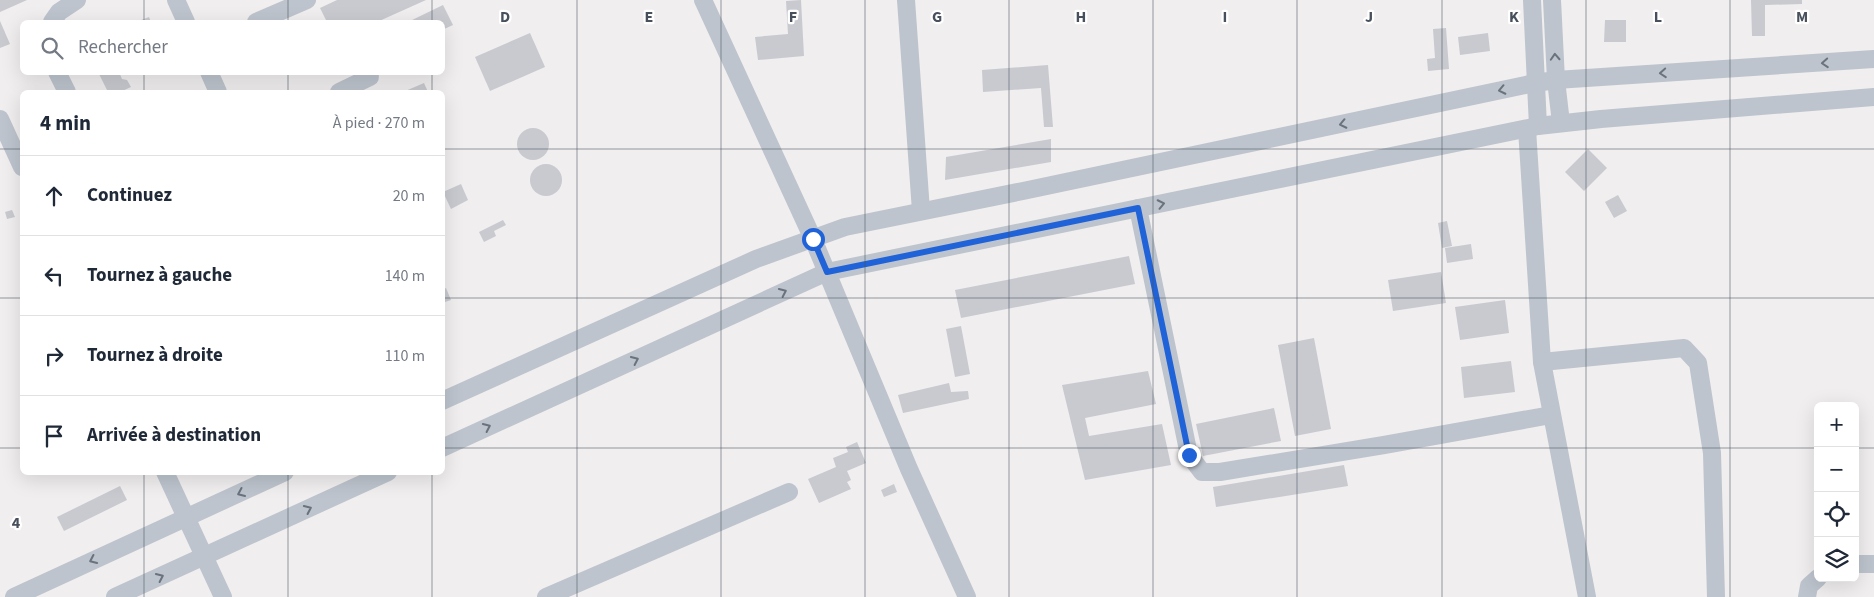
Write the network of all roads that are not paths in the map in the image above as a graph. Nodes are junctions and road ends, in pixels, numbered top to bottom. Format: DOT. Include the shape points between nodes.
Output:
graph roads {
  1 [pos="77,0"];
  2 [pos="176,0"];
  3 [pos="307,0"];
  4 [pos="703,0"];
  5 [pos="906,0"];
  6 [pos="1532,0"];
  7 [pos="1552,0"];
  8 [pos="53,20"];
  9 [pos="185,20"];
  10 [pos="261,20"];
  11 [pos="1874,59"];
  12 [pos="58,75"];
  13 [pos="210,75"];
  14 [pos="370,78"];
  15 [pos="1556,80"];
  16 [pos="1535,83"];
  17 [pos="66,90"];
  18 [pos="217,90"];
  19 [pos="343,90"];
  20 [pos="1874,97"];
  21 [pos="0,119"];
  22 [pos="1561,123"];
  23 [pos="1532,128"];
  24 [pos="20,163"];
  25 [pos="1138,208"];
  26 [pos="921,211"];
  27 [pos="813,239"];
  28 [pos="827,272"];
  29 [pos="1542,362"];
  30 [pos="445,400"];
  31 [pos="1551,415"];
  32 [pos="445,447"];
  33 [pos="165,475"];
  34 [pos="279,475"];
  35 [pos="382,475"];
  36 [pos="789,492"];
  37 [pos="186,518"];
  38 [pos="1859,564"];
  39 [pos="1874,564"];
  40 [pos="207,565"];
  41 [pos="1814,581"];
  42 [pos="14,597"];
  43 [pos="115,597"];
  44 [pos="223,597"];
  45 [pos="546,597"];
  46 [pos="967,597"];
  47 [pos="1587,597"];
  48 [pos="1716,597"];
  49 [pos="1807,597"];
  1 -- 8 [label="street"];
  2 -- 9 [label="street"];
  3 -- 10 [label="street"];
  4 -- 27 [label="street"];
  5 -- 26 [label="street"];
  6 -- 16 [label="street"];
  15 -- 7 [label="street, one-way"];
  11 -- 15 [label="street, one-way"];
  12 -- 17 [label="street"];
  13 -- 18 [label="street"];
  14 -- 19 [label="street"];
  15 -- 16 [label="street"];
  15 -- 22 [label="street"];
  16 -- 23 [label="street"];
  16 -- 26 [label="street, one-way"];
  20 -- 22 [label="street"];
  21 -- 24 [label="street"];
  22 -- 23 [label="street"];
  25 -- 23 [label="street, one-way"];
  23 -- 29 [label="street"];
  25 -- 28 [label="street"];
  25 -- 31 [label="street" via="1189,455 1202,472 1220,472"];
  26 -- 27 [label="street" via="845,227"];
  27 -- 28 [label="street"];
  27 -- 30 [label="street" via="756,259"];
  32 -- 28 [label="street, one-way"];
  28 -- 46 [label="street" via="909,469"];
  29 -- 31 [label="street"];
  29 -- 48 [label="street" via="1684,348 1698,363 1712,453"];
  31 -- 47 [label="street"];
  33 -- 37 [label="street"];
  34 -- 37 [label="street, one-way"];
  40 -- 35 [label="street, one-way"];
  36 -- 45 [label="street"];
  37 -- 40 [label="street"];
  37 -- 42 [label="street, one-way"];
  38 -- 39 [label="street"];
  43 -- 40 [label="street, one-way"];
  40 -- 44 [label="street"];
  41 -- 49 [label="street" via="1808,586"];
}
